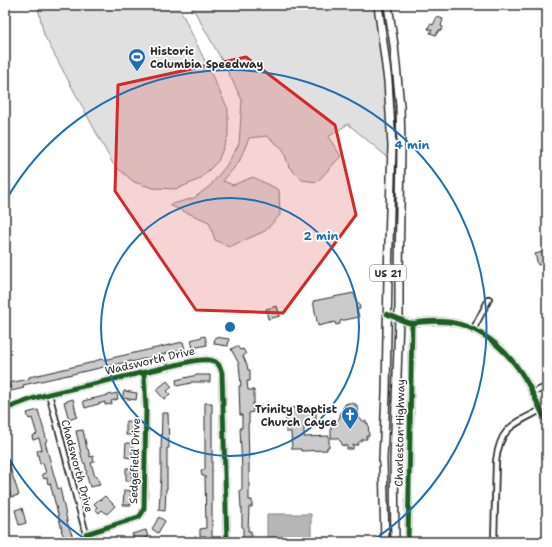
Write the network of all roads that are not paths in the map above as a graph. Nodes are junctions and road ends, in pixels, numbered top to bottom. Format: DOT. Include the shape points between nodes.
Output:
graph roads {
  1 [pos="378,5"];
  2 [pos="388,5"];
  3 [pos="489,299"];
  4 [pos="387,314"];
  5 [pos="399,319"];
  6 [pos="412,323"];
  7 [pos="473,330"];
  8 [pos="144,373"];
  9 [pos="547,386"];
  10 [pos="533,393"];
  11 [pos="49,394"];
  12 [pos="5,409"];
  13 [pos="541,410"];
  14 [pos="547,423"];
  15 [pos="86,534"];
  16 [pos="90,542"];
  17 [pos="226,542"];
  18 [pos="385,542"];
  19 [pos="395,542"];
  20 [pos="408,542"];
  21 [pos="494,542"];
  1 -- 4 [label="main road, Charleston Highway / US 21" via="392,146"];
  2 -- 5 [label="main road, Charleston Highway / US 21" via="400,106"];
  3 -- 7 [label="street"];
  4 -- 5 [label="street"];
  4 -- 18 [label="main road, Charleston Highway / US 21" via="383,459"];
  5 -- 6 [label="street"];
  5 -- 19 [label="main road, Charleston Highway / US 21" via="394,460"];
  6 -- 7 [label="street" via="439,321"];
  6 -- 20 [label="street, Charleston Highway"];
  7 -- 10 [label="street" via="490,340 512,360"];
  8 -- 11 [label="street, Wadsworth Drive"];
  8 -- 15 [label="street, Sedgefield Drive" via="144,508 139,517"];
  8 -- 17 [label="street, Wadsworth Drive" via="199,360 211,360 221,367"];
  9 -- 10 [label="street"];
  10 -- 13 [label="street"];
  11 -- 12 [label="street, Wadsworth Drive"];
  11 -- 15 [label="street, Chadsworth Drive"];
  13 -- 14 [label="street"];
  13 -- 21 [label="street" via="508,429 497,449"];
  15 -- 16 [label="street, Chadsworth Drive"];
}
